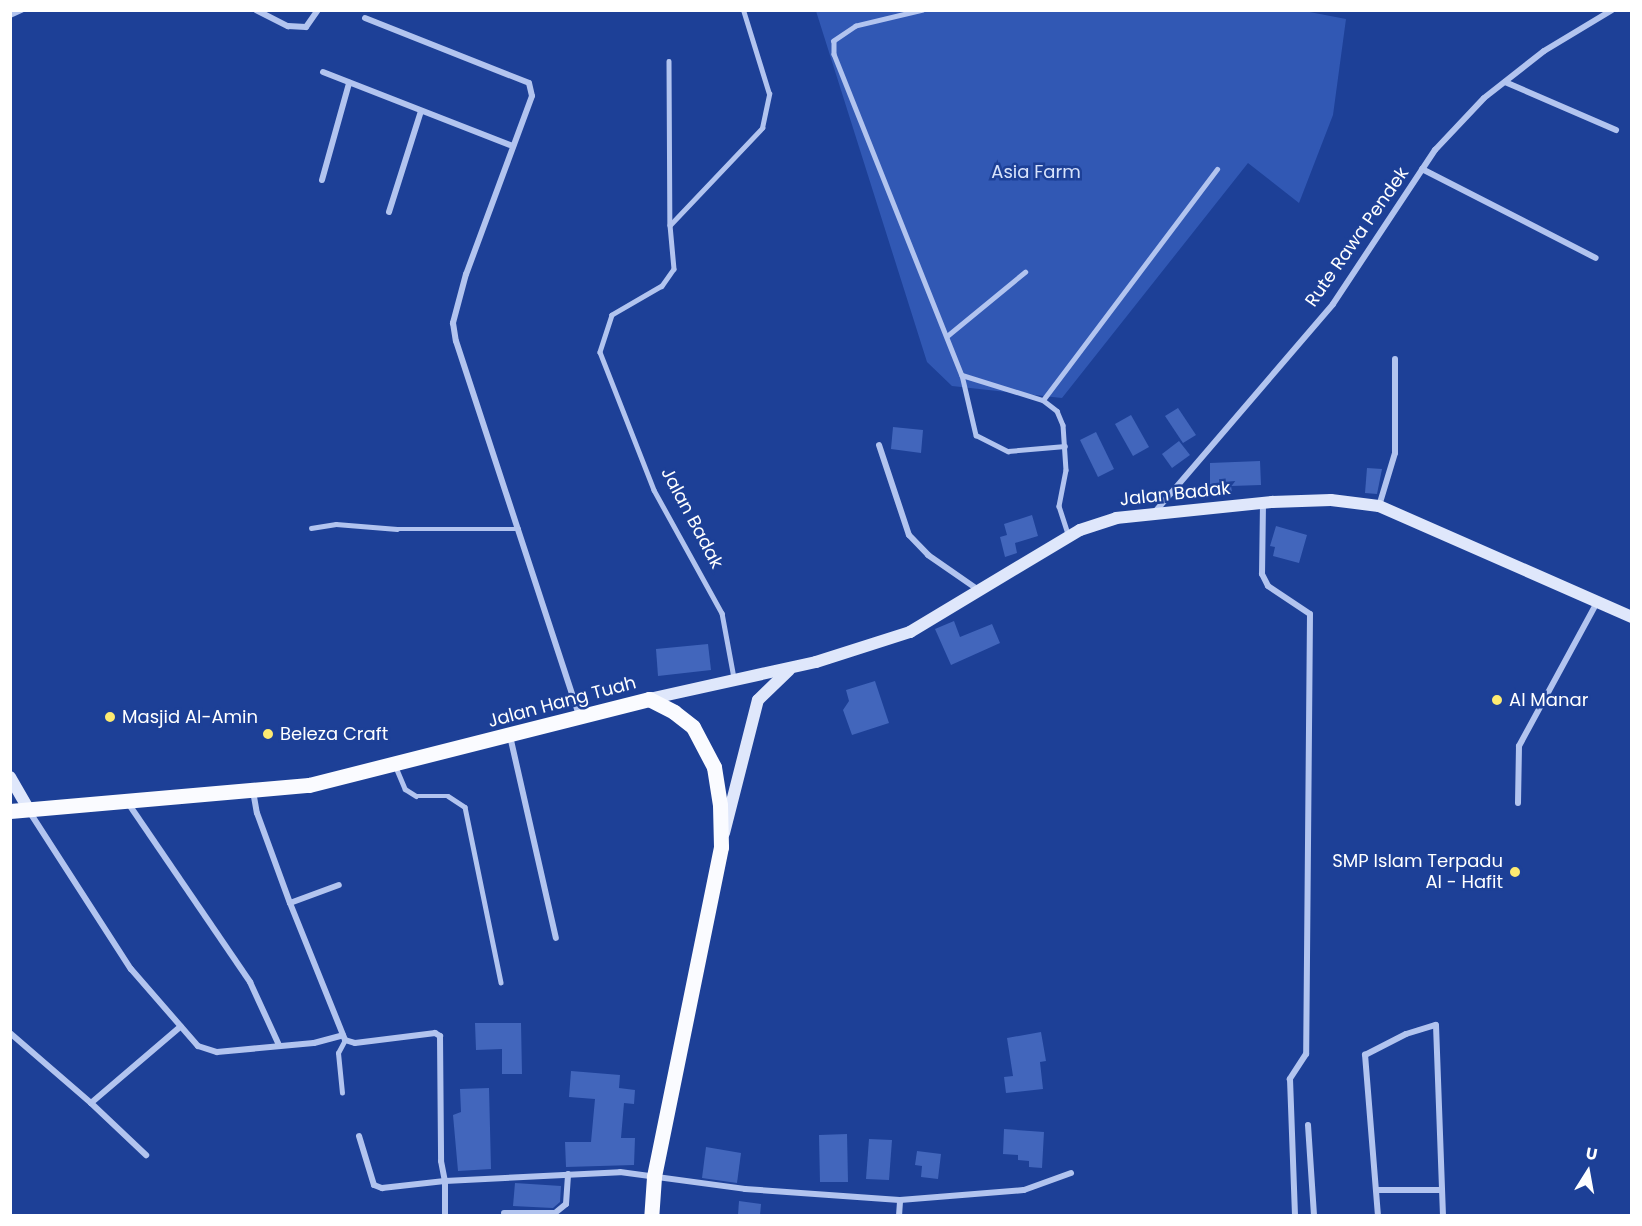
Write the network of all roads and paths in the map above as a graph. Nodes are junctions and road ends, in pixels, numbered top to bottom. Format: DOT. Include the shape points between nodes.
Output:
graph roads {
  1 [pos="21,10"];
  2 [pos="256,10"];
  3 [pos="318,10"];
  4 [pos="743,10"];
  5 [pos="923,10"];
  6 [pos="1612,10"];
  7 [pos="10,15"];
  8 [pos="365,18"];
  9 [pos="669,61"];
  10 [pos="322,72"];
  11 [pos="1505,82"];
  12 [pos="349,83"];
  13 [pos="421,111"];
  14 [pos="1616,130"];
  15 [pos="513,146"];
  16 [pos="1217,169"];
  17 [pos="1422,169"];
  18 [pos="322,180"];
  19 [pos="389,212"];
  20 [pos="670,225"];
  21 [pos="1596,258"];
  22 [pos="1025,272"];
  23 [pos="947,336"];
  24 [pos="1395,359"];
  25 [pos="962,375"];
  26 [pos="1043,400"];
  27 [pos="879,445"];
  28 [pos="1065,446"];
  29 [pos="1263,503"];
  30 [pos="1379,506"];
  31 [pos="1154,513"];
  32 [pos="311,528"];
  33 [pos="519,529"];
  34 [pos="1069,537"];
  35 [pos="981,592"];
  36 [pos="1596,604"];
  37 [pos="1632,617"];
  38 [pos="793,668"];
  39 [pos="734,679"];
  40 [pos="649,699"];
  41 [pos="580,719"];
  42 [pos="510,736"];
  43 [pos="395,765"];
  44 [pos="10,777"];
  45 [pos="253,791"];
  46 [pos="127,800"];
  47 [pos="1518,803"];
  48 [pos="28,808"];
  49 [pos="10,811"];
  50 [pos="721,847"];
  51 [pos="339,885"];
  52 [pos="290,903"];
  53 [pos="556,938"];
  54 [pos="501,981"];
  55 [pos="181,1026"];
  56 [pos="10,1033"];
  57 [pos="344,1038"];
  58 [pos="279,1045"];
  59 [pos="342,1093"];
  60 [pos="91,1103"];
  61 [pos="1308,1125"];
  62 [pos="360,1136"];
  63 [pos="146,1155"];
  64 [pos="1071,1173"];
  65 [pos="568,1174"];
  66 [pos="654,1177"];
  67 [pos="445,1181"];
  68 [pos="1377,1190"];
  69 [pos="1442,1190"];
  70 [pos="900,1200"];
  71 [pos="504,1213"];
  72 [pos="446,1215"];
  73 [pos="651,1215"];
  74 [pos="899,1215"];
  75 [pos="1295,1215"];
  76 [pos="1314,1215"];
  77 [pos="1378,1215"];
  78 [pos="1443,1215"];
  1 -- 7 [label="street"];
  2 -- 3 [label="street" via="288,26 306,27"];
  4 -- 20 [label="lane" via="769,94 762,128"];
  5 -- 23 [label="lane" via="856,26 834,41 834,54"];
  6 -- 11 [label="street, Rute Rawa Pendek" via="1544,51"];
  8 -- 15 [label="street" via="529,82 532,96"];
  9 -- 20 [label="lane, Jalan Badak"];
  10 -- 12 [label="street"];
  11 -- 14 [label="street"];
  11 -- 17 [label="street, Rute Rawa Pendek" via="1484,98"];
  12 -- 13 [label="street"];
  12 -- 18 [label="street"];
  13 -- 15 [label="street"];
  13 -- 19 [label="street"];
  15 -- 33 [label="street" via="466,274 453,322"];
  16 -- 26 [label="lane"];
  17 -- 21 [label="street"];
  17 -- 31 [label="street, Rute Rawa Pendek" via="1333,304"];
  20 -- 39 [label="lane, Jalan Badak" via="674,269 662,286 612,315 600,352 654,490 722,613"];
  22 -- 23 [label="lane"];
  23 -- 25 [label="lane"];
  24 -- 30 [label="street" via="1395,453"];
  25 -- 26 [label="lane"];
  25 -- 28 [label="lane" via="974,428 983,441 1008,451"];
  26 -- 28 [label="lane" via="1057,411 1064,425"];
  27 -- 35 [label="street" via="909,535 928,555"];
  28 -- 34 [label="lane" via="1066,470 1059,506"];
  29 -- 30 [label="street, Jalan Badak" via="1331,500"];
  29 -- 31 [label="street, Jalan Badak"];
  29 -- 75 [label="street" via="1262,574 1268,586 1310,614 1306,1053 1290,1079"];
  30 -- 36 [label="street, Jalan Badak"];
  31 -- 34 [label="street, Jalan Badak" via="1116,518"];
  32 -- 33 [label="lane" via="336,524 397,529"];
  33 -- 41 [label="street"];
  34 -- 35 [label="street, Jalan Badak"];
  35 -- 38 [label="street, Jalan Badak" via="910,632"];
  36 -- 37 [label="street, Jalan Badak"];
  36 -- 47 [label="street" via="1519,746"];
  38 -- 39 [label="street, Jalan Badak"];
  38 -- 50 [label="street" via="758,700"];
  39 -- 40 [label="street, Jalan Badak"];
  40 -- 41 [label="main road, Jalan Hang Tuah"];
  40 -- 50 [label="main road, Jalan Hang Tuah" via="693,726 714,767"];
  41 -- 42 [label="main road, Jalan Hang Tuah"];
  42 -- 43 [label="main road, Jalan Hang Tuah"];
  42 -- 53 [label="street"];
  43 -- 45 [label="main road, Jalan Hang Tuah" via="309,785"];
  43 -- 54 [label="lane" via="405,789 416,796 448,796 465,807"];
  44 -- 48 [label="street"];
  45 -- 46 [label="main road, Jalan Hang Tuah"];
  45 -- 52 [label="street" via="257,813"];
  46 -- 48 [label="main road, Jalan Hang Tuah"];
  46 -- 58 [label="street" via="250,982"];
  48 -- 49 [label="main road, Jalan Hang Tuah"];
  48 -- 55 [label="street" via="131,969"];
  50 -- 66 [label="main road, Jalan Hang Tuah"];
  51 -- 52 [label="street"];
  52 -- 57 [label="street"];
  55 -- 58 [label="street" via="198,1046 207,1050"];
  55 -- 60 [label="street"];
  56 -- 60 [label="street"];
  57 -- 58 [label="street"];
  57 -- 59 [label="lane" via="338,1053"];
  57 -- 67 [label="street" via="355,1043 435,1033 440,1036 441,1161"];
  60 -- 63 [label="street"];
  61 -- 76 [label="street"];
  62 -- 67 [label="street" via="374,1185 382,1188"];
  64 -- 70 [label="street" via="1024,1190"];
  65 -- 66 [label="street" via="620,1172"];
  65 -- 67 [label="street"];
  65 -- 71 [label="street" via="566,1204 555,1213"];
  66 -- 70 [label="street" via="831,1197"];
  66 -- 73 [label="main road, Jalan Hang Tuah"];
  67 -- 72 [label="street"];
  68 -- 69 [label="street"];
  68 -- 69 [label="street" via="1365,1056 1406,1034 1436,1025"];
  68 -- 77 [label="street"];
  69 -- 78 [label="street"];
  70 -- 74 [label="street"];
}
